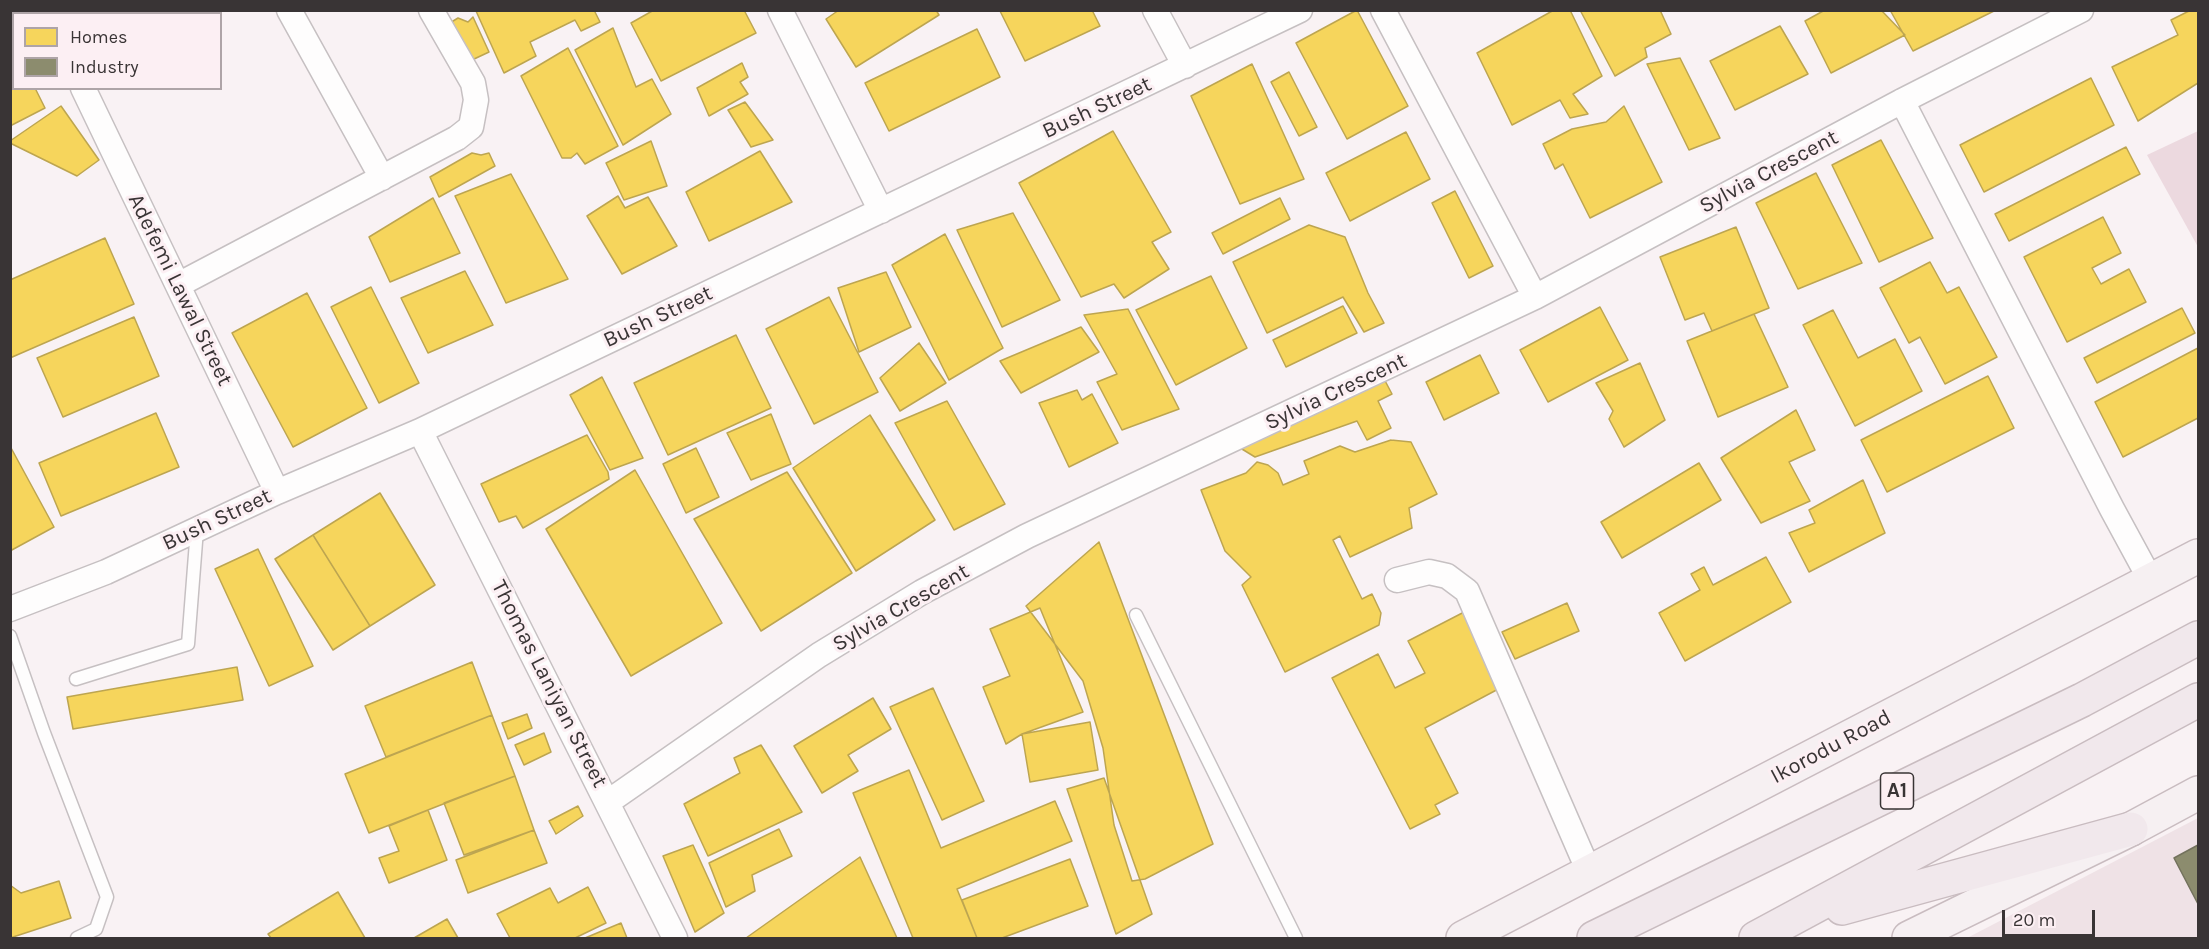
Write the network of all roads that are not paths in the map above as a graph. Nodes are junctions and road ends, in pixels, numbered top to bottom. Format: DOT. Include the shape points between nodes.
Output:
graph roads {
  1 [pos="290,10"];
  2 [pos="431,10"];
  3 [pos="780,10"];
  4 [pos="1155,10"];
  5 [pos="1300,10"];
  6 [pos="1383,10"];
  7 [pos="2081,10"];
  8 [pos="1185,66"];
  9 [pos="84,90"];
  10 [pos="1902,101"];
  11 [pos="382,178"];
  12 [pos="881,212"];
  13 [pos="178,285"];
  14 [pos="1535,297"];
  15 [pos="420,431"];
  16 [pos="277,492"];
  17 [pos="198,529"];
  18 [pos="2199,556"];
  19 [pos="2150,579"];
  20 [pos="1397,580"];
  21 [pos="10,609"];
  22 [pos="1136,615"];
  23 [pos="10,636"];
  24 [pos="2199,638"];
  25 [pos="76,679"];
  26 [pos="2199,700"];
  27 [pos="2199,793"];
  28 [pos="608,802"];
  29 [pos="2131,829"];
  30 [pos="1590,874"];
  31 [pos="1785,924"];
  32 [pos="77,939"];
  33 [pos="675,939"];
  34 [pos="1296,939"];
  35 [pos="1463,939"];
  36 [pos="1594,939"];
  37 [pos="1756,939"];
  38 [pos="1909,939"];
  1 -- 11 [label="street"];
  2 -- 11 [label="street" via="473,83 476,100 471,127"];
  3 -- 12 [label="street"];
  4 -- 8 [label="street"];
  5 -- 8 [label="street, Bush Street"];
  6 -- 14 [label="street"];
  7 -- 10 [label="street, Sylvia Crescent"];
  8 -- 12 [label="street, Bush Street"];
  9 -- 13 [label="street, Adefemi Lawal Street"];
  10 -- 14 [label="street, Sylvia Crescent"];
  10 -- 19 [label="street"];
  11 -- 13 [label="street"];
  12 -- 15 [label="street, Bush Street"];
  13 -- 16 [label="street, Adefemi Lawal Street"];
  14 -- 28 [label="street, Sylvia Crescent" via="1027,536 922,592 819,656"];
  15 -- 16 [label="street, Bush Street"];
  15 -- 28 [label="street, Thomas Laniyan Street"];
  16 -- 17 [label="street, Bush Street"];
  17 -- 21 [label="street, Bush Street" via="106,572"];
  17 -- 25 [label="lane" via="188,644"];
  18 -- 19 [label="main road, Ikorodu Road"];
  19 -- 30 [label="main road, Ikorodu Road"];
  20 -- 30 [label="street" via="1430,572 1448,576 1467,591"];
  22 -- 34 [label="lane"];
  23 -- 32 [label="lane" via="107,897 96,929"];
  24 -- 36 [label="highway, A1" via="2082,700"];
  26 -- 31 [label="highway"];
  27 -- 29 [label="main road"];
  28 -- 33 [label="street, Thomas Laniyan Street"];
  29 -- 31 [label="highway"];
  29 -- 38 [label="main road"];
  30 -- 35 [label="main road, Ikorodu Road"];
  31 -- 37 [label="highway"];
}
